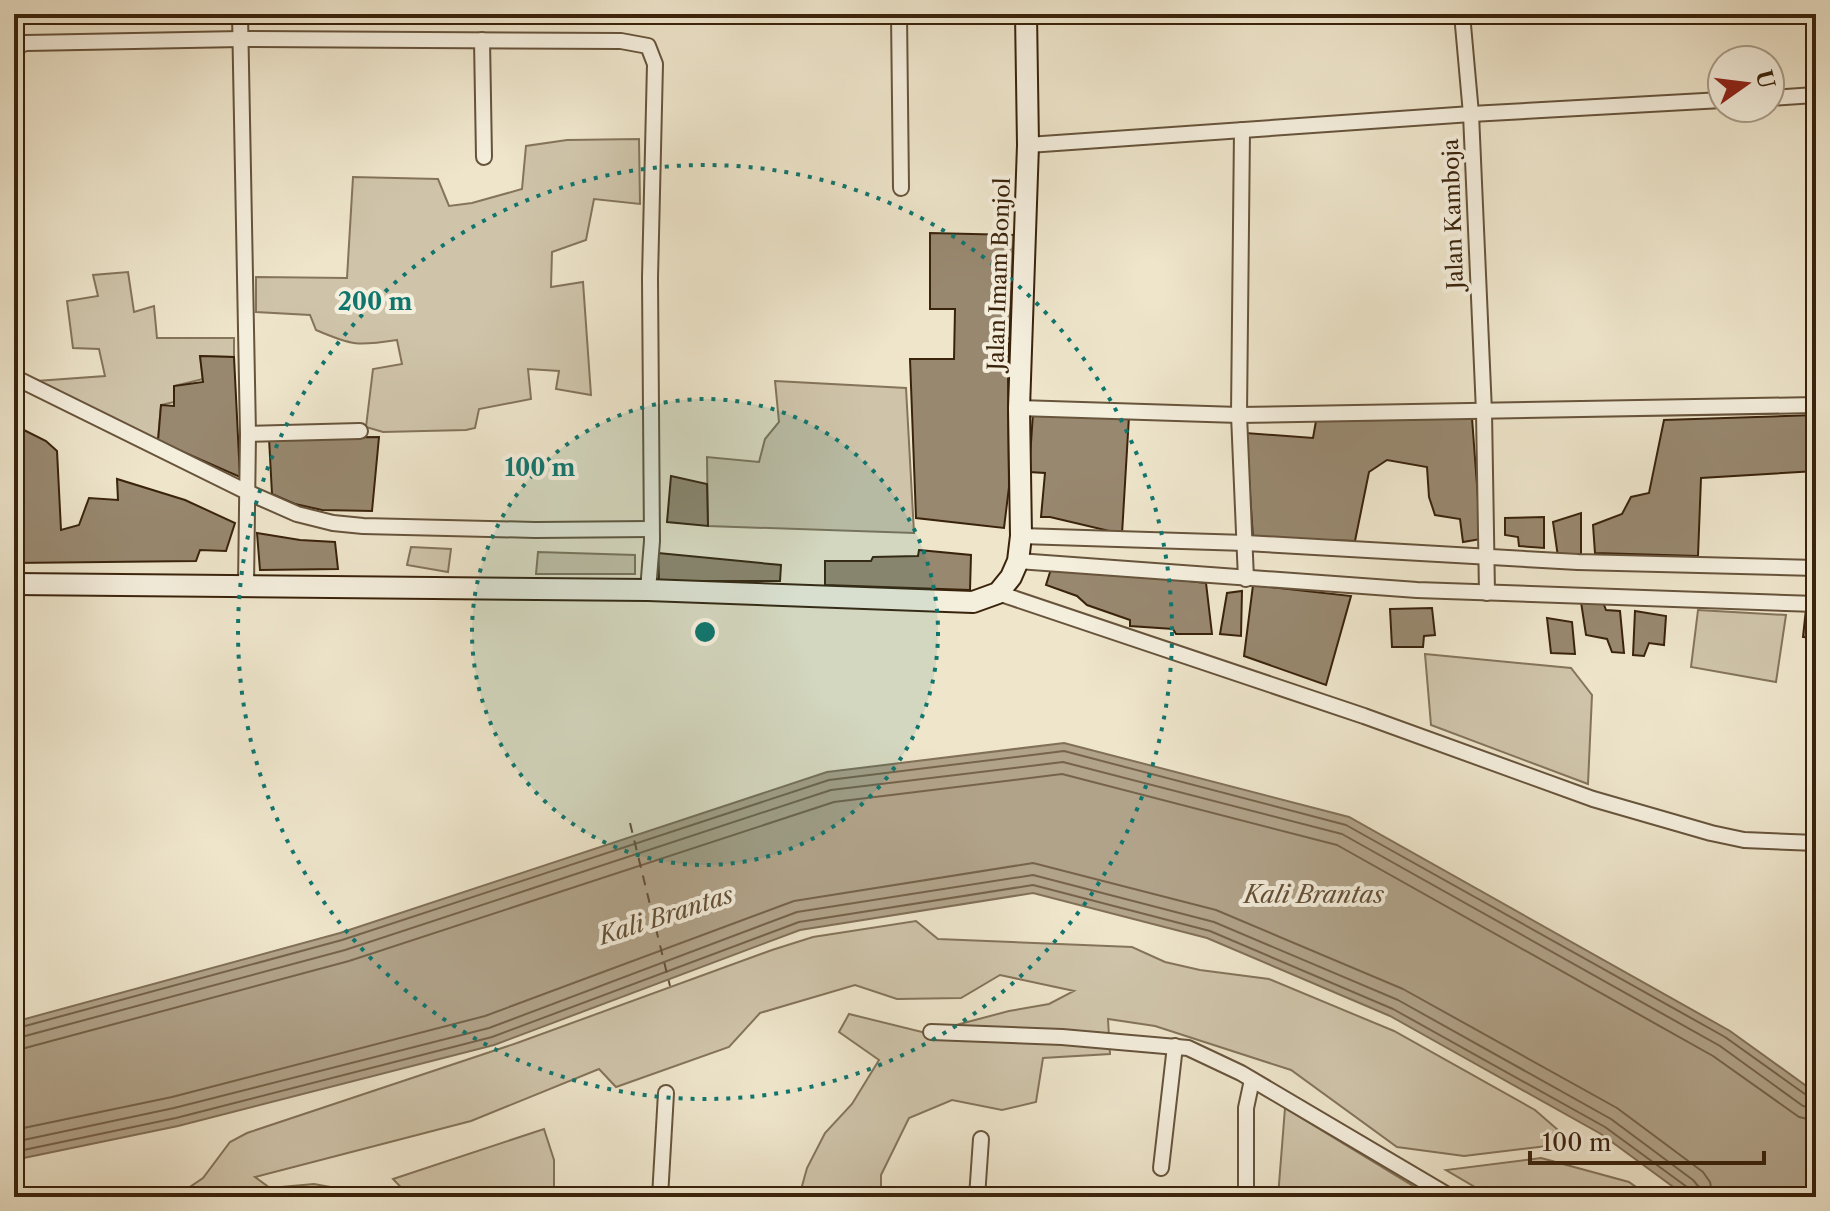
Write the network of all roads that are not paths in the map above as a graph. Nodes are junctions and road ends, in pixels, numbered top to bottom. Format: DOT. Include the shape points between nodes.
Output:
graph roads {
  1 [pos="240,14"];
  2 [pos="899,14"];
  3 [pos="1026,14"];
  4 [pos="1462,14"];
  5 [pos="1814,14"];
  6 [pos="241,39"];
  7 [pos="482,40"];
  8 [pos="14,47"];
  9 [pos="1815,47"];
  10 [pos="1815,95"];
  11 [pos="1786,97"];
  12 [pos="1706,101"];
  13 [pos="1471,114"];
  14 [pos="1242,130"];
  15 [pos="1028,145"];
  16 [pos="484,157"];
  17 [pos="901,188"];
  18 [pos="14,377"];
  19 [pos="1815,405"];
  20 [pos="1019,408"];
  21 [pos="1484,412"];
  22 [pos="1239,415"];
  23 [pos="360,431"];
  24 [pos="248,434"];
  25 [pos="247,492"];
  26 [pos="651,535"];
  27 [pos="1246,543"];
  28 [pos="1019,549"];
  29 [pos="1487,556"];
  30 [pos="1816,568"];
  31 [pos="1246,579"];
  32 [pos="14,584"];
  33 [pos="246,585"];
  34 [pos="648,590"];
  35 [pos="998,593"];
  36 [pos="1487,593"];
  37 [pos="1816,604"];
  38 [pos="1816,843"];
  39 [pos="931,1032"];
  40 [pos="1175,1046"];
  41 [pos="1252,1080"];
  42 [pos="666,1093"];
  43 [pos="981,1139"];
  44 [pos="1161,1168"];
  45 [pos="660,1197"];
  46 [pos="977,1197"];
  47 [pos="1246,1197"];
  48 [pos="1451,1197"];
  1 -- 6 [label="street"];
  2 -- 17 [label="street"];
  3 -- 15 [label="main road, Jalan Imam Bonjol"];
  4 -- 13 [label="street, Jalan Kamboja"];
  5 -- 9 [label="street"];
  6 -- 7 [label="street"];
  6 -- 8 [label="street"];
  6 -- 24 [label="street"];
  7 -- 16 [label="street"];
  7 -- 26 [label="street" via="631,42 648,46 653,56"];
  9 -- 10 [label="street"];
  10 -- 11 [label="street"];
  10 -- 19 [label="street"];
  12 -- 13 [label="street"];
  13 -- 14 [label="street"];
  13 -- 21 [label="street, Jalan Kamboja"];
  14 -- 15 [label="street"];
  14 -- 22 [label="street"];
  15 -- 20 [label="main road, Jalan Imam Bonjol"];
  18 -- 25 [label="street"];
  19 -- 21 [label="street"];
  20 -- 22 [label="street"];
  20 -- 28 [label="main road, Jalan Imam Bonjol"];
  21 -- 22 [label="street"];
  21 -- 29 [label="street, Jalan Kamboja"];
  22 -- 27 [label="street"];
  23 -- 24 [label="street"];
  24 -- 25 [label="street"];
  25 -- 26 [label="street" via="333,523"];
  25 -- 33 [label="street"];
  26 -- 34 [label="street"];
  27 -- 28 [label="street"];
  27 -- 29 [label="street"];
  27 -- 31 [label="street"];
  28 -- 31 [label="street"];
  28 -- 35 [label="main road" via="1011,577"];
  29 -- 30 [label="street"];
  29 -- 36 [label="street, Jalan Kamboja"];
  31 -- 36 [label="street"];
  32 -- 33 [label="main road"];
  33 -- 34 [label="main road"];
  34 -- 35 [label="main road" via="973,602"];
  35 -- 38 [label="street" via="1593,799 1744,840"];
  36 -- 37 [label="street"];
  39 -- 40 [label="street"];
  40 -- 41 [label="street"];
  40 -- 44 [label="street"];
  41 -- 47 [label="street" via="1246,1108"];
  41 -- 48 [label="street"];
  42 -- 45 [label="street"];
  43 -- 46 [label="street"];
}
